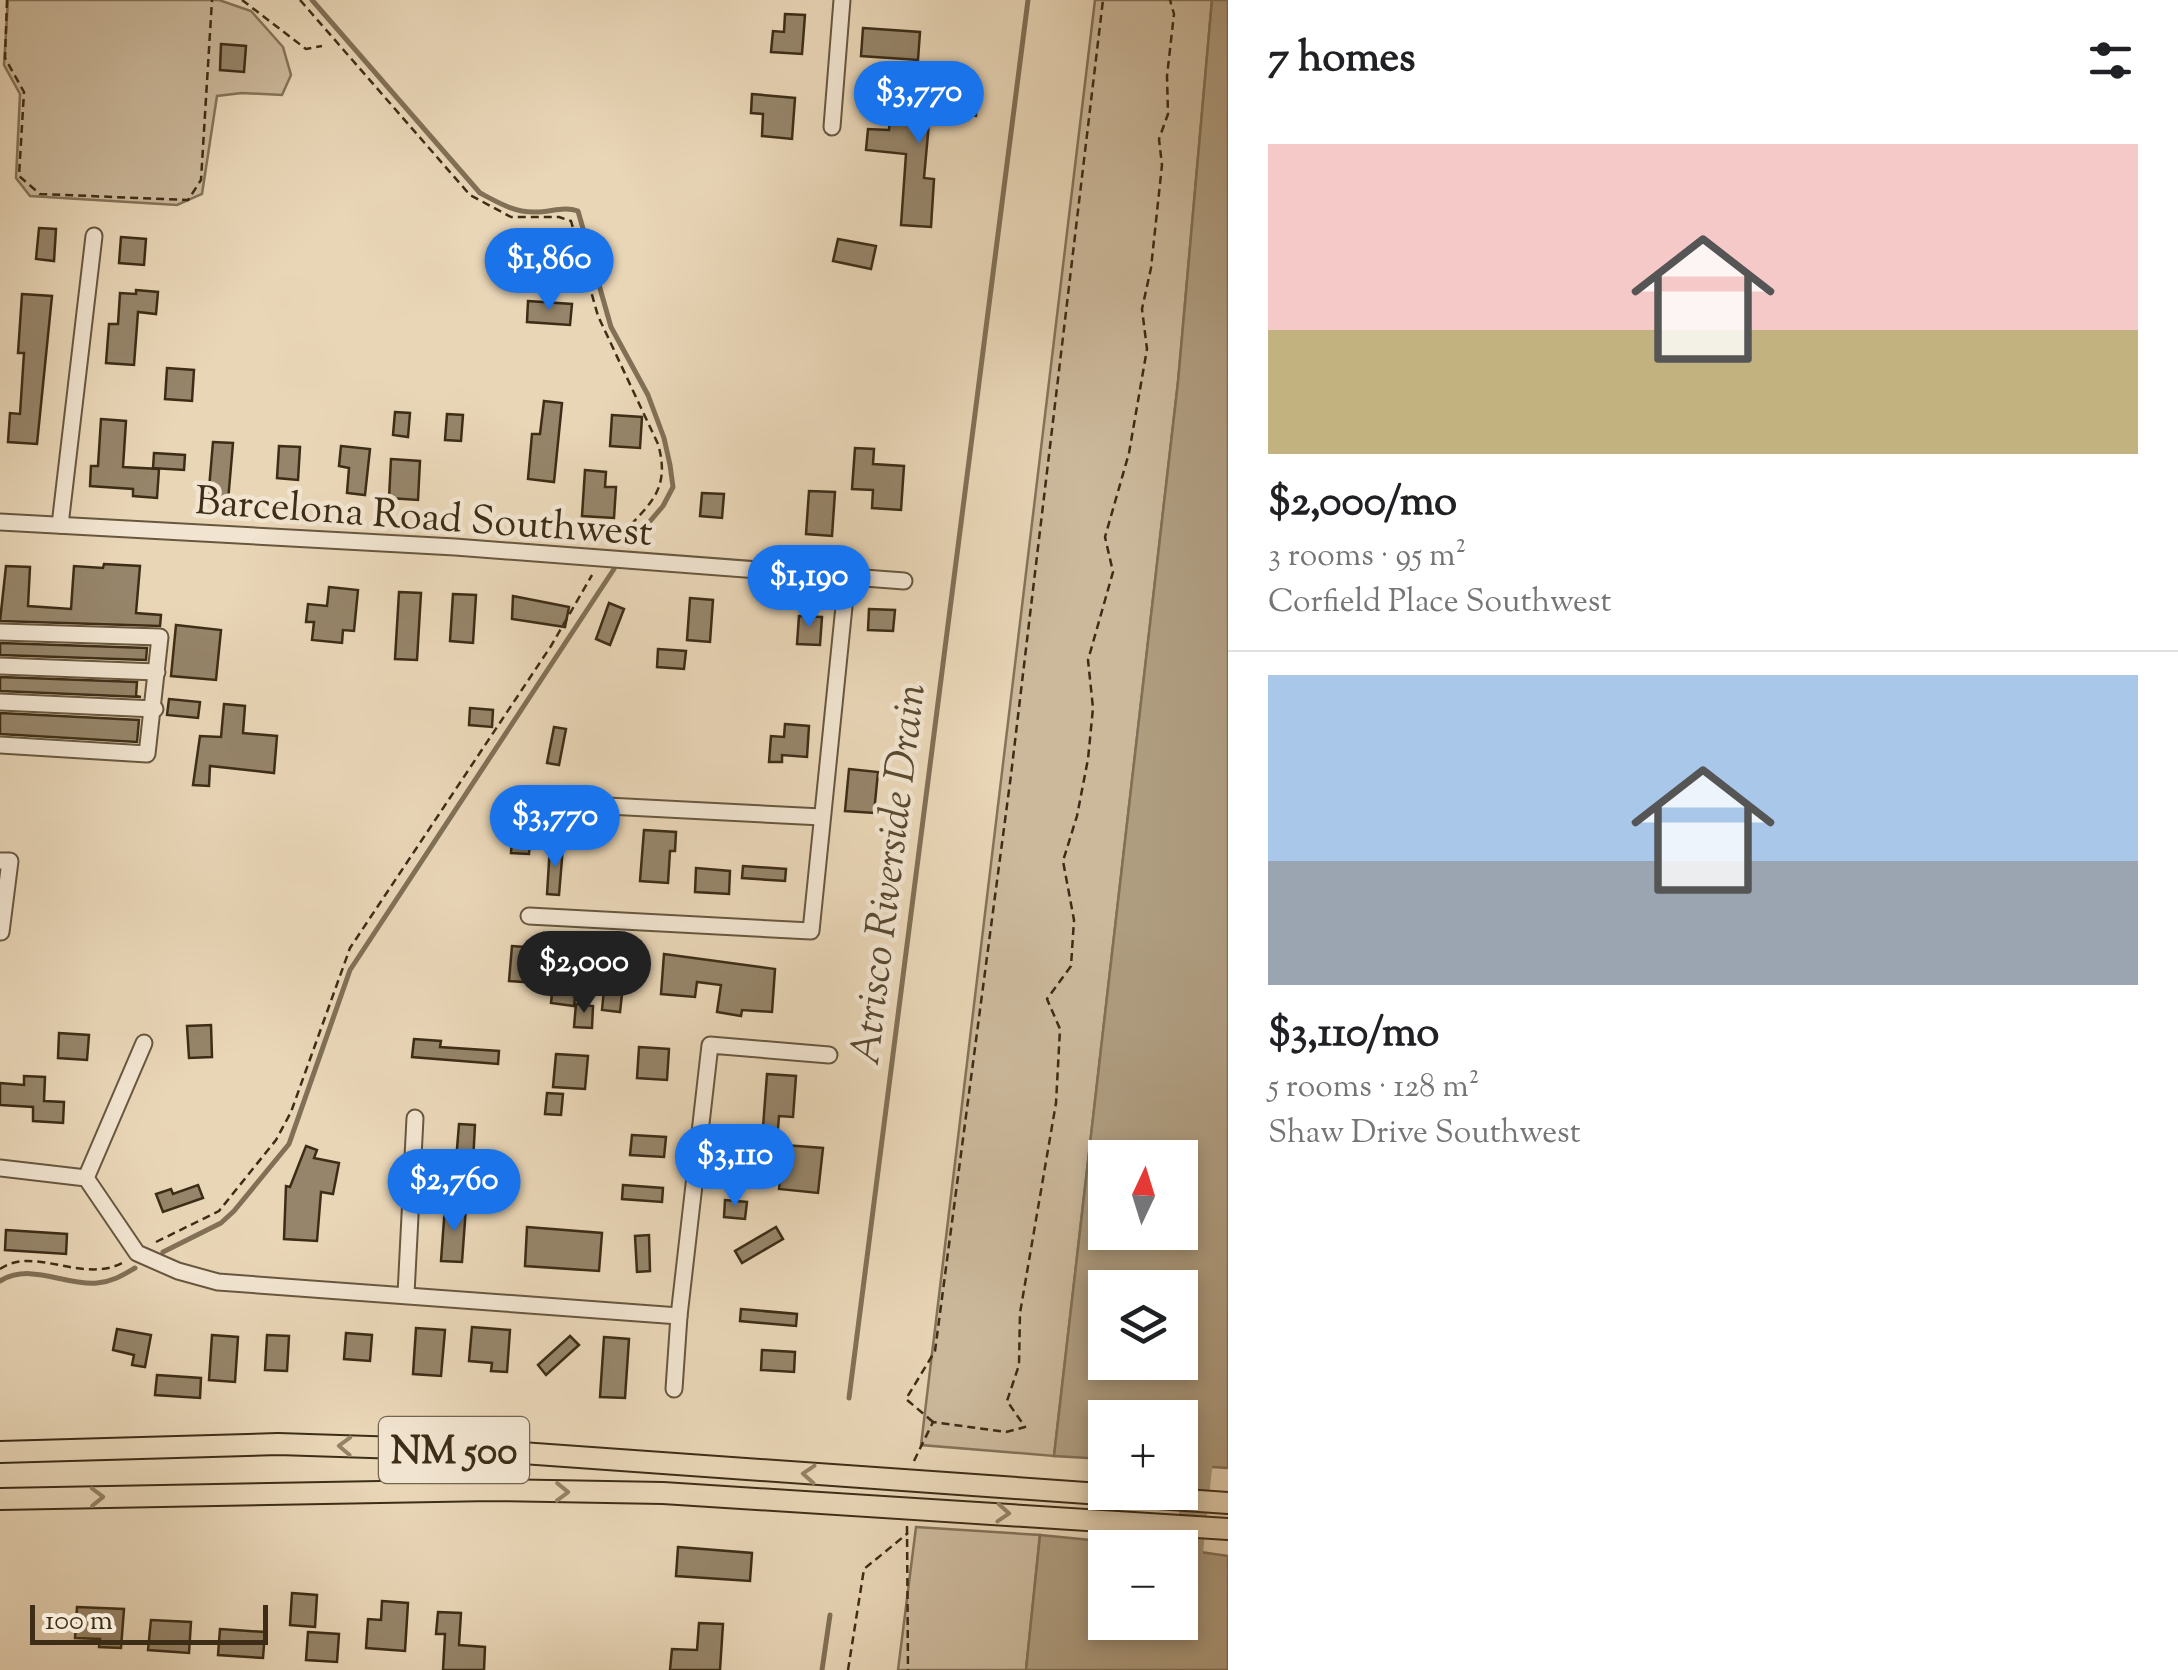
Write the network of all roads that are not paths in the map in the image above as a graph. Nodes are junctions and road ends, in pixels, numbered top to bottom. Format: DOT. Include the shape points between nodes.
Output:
graph roads {
  1 [pos="842,0"];
  2 [pos="832,127"];
  3 [pos="94,236"];
  4 [pos="0,522"];
  5 [pos="60,525"];
  6 [pos="846,577"];
  7 [pos="904,581"];
  8 [pos="0,632"];
  9 [pos="0,666"];
  10 [pos="157,672"];
  11 [pos="0,702"];
  12 [pos="154,709"];
  13 [pos="0,745"];
  14 [pos="528,802"];
  15 [pos="822,817"];
  16 [pos="0,861"];
  17 [pos="529,916"];
  18 [pos="1,932"];
  19 [pos="144,1043"];
  20 [pos="829,1055"];
  21 [pos="415,1118"];
  22 [pos="0,1168"];
  23 [pos="86,1178"];
  24 [pos="406,1294"];
  25 [pos="679,1316"];
  26 [pos="674,1389"];
  27 [pos="0,1452"];
  28 [pos="0,1499"];
  29 [pos="1228,1504"];
  30 [pos="1228,1530"];
  1 -- 2 [label="street"];
  3 -- 5 [label="street"];
  4 -- 5 [label="street, Barcelona Road Southwest"];
  5 -- 6 [label="street, Barcelona Road Southwest"];
  6 -- 7 [label="street, Barcelona Road Southwest"];
  6 -- 15 [label="street"];
  8 -- 10 [label="street" via="160,637"];
  9 -- 10 [label="street"];
  10 -- 12 [label="street"];
  11 -- 12 [label="street"];
  12 -- 13 [label="street" via="147,754"];
  14 -- 15 [label="street"];
  15 -- 17 [label="street" via="811,931"];
  16 -- 18 [label="street" via="10,862"];
  19 -- 23 [label="street"];
  20 -- 25 [label="street" via="710,1045"];
  21 -- 24 [label="street"];
  22 -- 23 [label="street"];
  23 -- 24 [label="street" via="137,1254 178,1270 218,1282"];
  24 -- 25 [label="street"];
  25 -- 26 [label="street"];
  29 -- 27 [label="main road, NM 500, one-way" via="493,1452 317,1446"];
  28 -- 30 [label="main road, NM 500, one-way" via="663,1493"];
}
